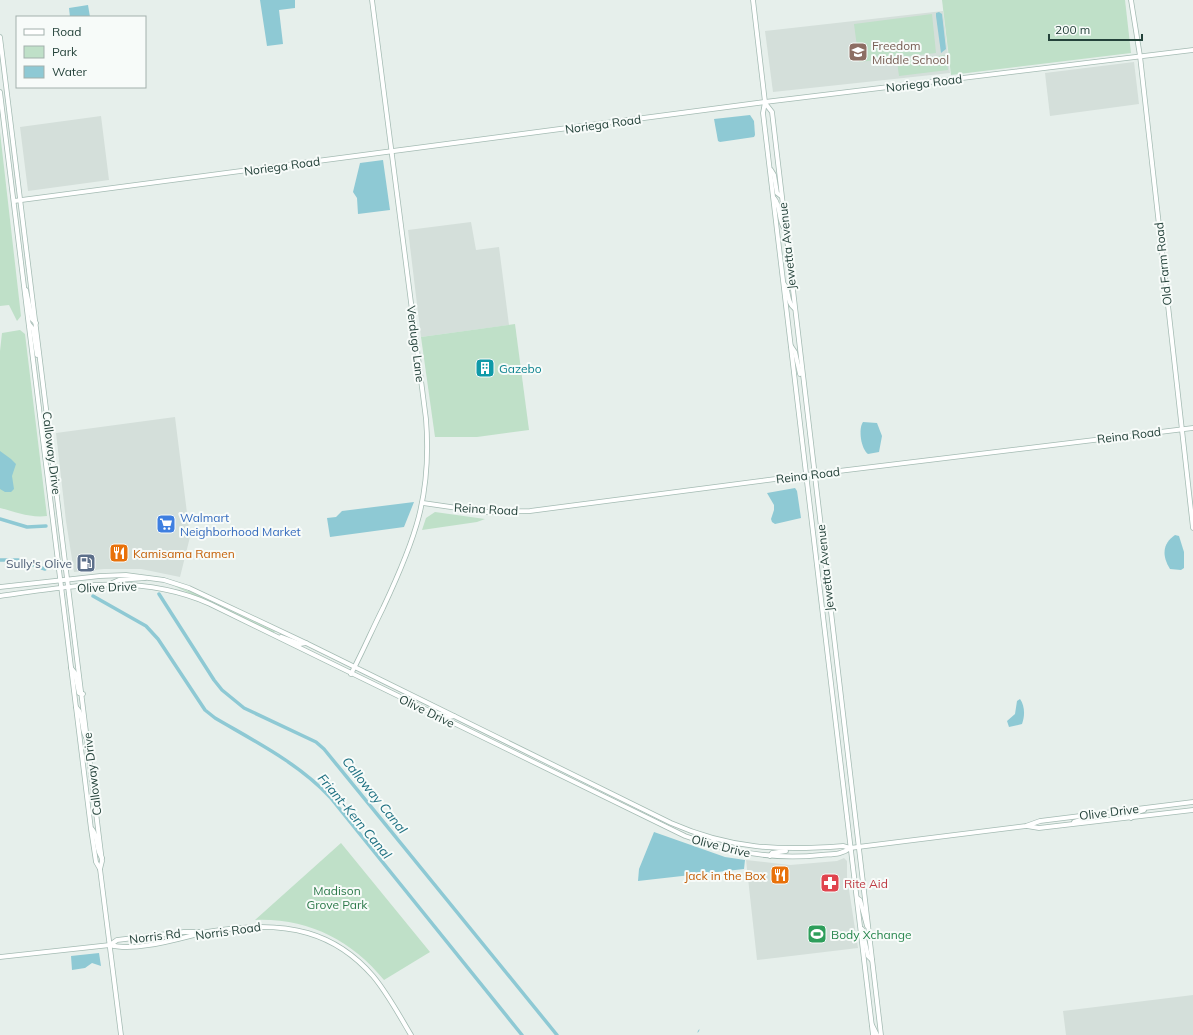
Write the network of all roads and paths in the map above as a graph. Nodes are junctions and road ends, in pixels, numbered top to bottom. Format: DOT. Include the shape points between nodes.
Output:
graph roads {
  1 [pos="372,0"];
  2 [pos="753,0"];
  3 [pos="1131,0"];
  4 [pos="0,37"];
  5 [pos="1193,50"];
  6 [pos="1140,56"];
  7 [pos="0,92"];
  8 [pos="765,102"];
  9 [pos="391,152"];
  10 [pos="770,167"];
  11 [pos="781,196"];
  12 [pos="774,197"];
  13 [pos="21,200"];
  14 [pos="14,202"];
  15 [pos="785,229"];
  16 [pos="24,284"];
  17 [pos="784,284"];
  18 [pos="794,308"];
  19 [pos="36,323"];
  20 [pos="29,324"];
  21 [pos="791,346"];
  22 [pos="40,361"];
  23 [pos="802,378"];
  24 [pos="1193,428"];
  25 [pos="1181,429"];
  26 [pos="47,467"];
  27 [pos="53,467"];
  28 [pos="815,474"];
  29 [pos="806,475"];
  30 [pos="423,503"];
  31 [pos="1193,528"];
  32 [pos="146,577"];
  33 [pos="68,579"];
  34 [pos="60,580"];
  35 [pos="110,584"];
  36 [pos="0,587"];
  37 [pos="70,588"];
  38 [pos="60,589"];
  39 [pos="0,596"];
  40 [pos="276,637"];
  41 [pos="306,643"];
  42 [pos="355,667"];
  43 [pos="71,668"];
  44 [pos="351,674"];
  45 [pos="83,694"];
  46 [pos="76,707"];
  47 [pos="429,712"];
  48 [pos="454,716"];
  49 [pos="88,741"];
  50 [pos="551,771"];
  51 [pos="577,777"];
  52 [pos="611,801"];
  53 [pos="1193,802"];
  54 [pos="1158,806"];
  55 [pos="638,807"];
  56 [pos="1193,810"];
  57 [pos="635,812"];
  58 [pos="1091,815"];
  59 [pos="661,818"];
  60 [pos="1131,818"];
  61 [pos="1026,826"];
  62 [pos="1062,826"];
  63 [pos="91,829"];
  64 [pos="687,837"];
  65 [pos="715,839"];
  66 [pos="859,847"];
  67 [pos="850,848"];
  68 [pos="804,849"];
  69 [pos="770,856"];
  70 [pos="102,858"];
  71 [pos="100,869"];
  72 [pos="857,898"];
  73 [pos="860,925"];
  74 [pos="869,932"];
  75 [pos="202,933"];
  76 [pos="110,945"];
  77 [pos="0,957"];
  78 [pos="872,960"];
  79 [pos="872,1025"];
  80 [pos="121,1035"];
  81 [pos="411,1035"];
  82 [pos="873,1035"];
  83 [pos="877,1035"];
  84 [pos="881,1035"];
  1 -- 9 [label="street, Verdugo Lane"];
  2 -- 8 [label="street, Jewetta Avenue"];
  3 -- 6 [label="street, Old Farm Road"];
  4 -- 13 [label="street, Calloway Drive"];
  5 -- 6 [label="street, Noriega Road"];
  6 -- 8 [label="street, Noriega Road"];
  6 -- 25 [label="street, Old Farm Road"];
  7 -- 14 [label="street, Calloway Drive"];
  8 -- 9 [label="street, Noriega Road"];
  8 -- 10 [label="street, Jewetta Avenue" via="763,113"];
  8 -- 11 [label="street, Jewetta Avenue" via="772,112"];
  9 -- 13 [label="street, Noriega Road"];
  9 -- 30 [label="street, Verdugo Lane" via="426,427 427,460"];
  10 -- 11 [label="street" via="777,193"];
  10 -- 12 [label="street, Jewetta Avenue"];
  11 -- 15 [label="street, Jewetta Avenue"];
  12 -- 15 [label="street" via="780,222"];
  12 -- 17 [label="street, Jewetta Avenue"];
  13 -- 14 [label="street, Noriega Road"];
  13 -- 19 [label="street, Calloway Drive"];
  14 -- 16 [label="street, Calloway Drive"];
  15 -- 18 [label="street, Jewetta Avenue"];
  16 -- 19 [label="street" via="29,295 32,319"];
  16 -- 20 [label="street, Calloway Drive"];
  17 -- 18 [label="street" via="788,288 790,303"];
  17 -- 21 [label="street, Jewetta Avenue"];
  18 -- 23 [label="street, Jewetta Avenue"];
  19 -- 22 [label="street, Calloway Drive"];
  20 -- 22 [label="street" via="33,330"];
  20 -- 26 [label="street, Calloway Drive"];
  21 -- 23 [label="street"];
  21 -- 29 [label="street, Jewetta Avenue"];
  22 -- 27 [label="street, Calloway Drive"];
  23 -- 28 [label="street, Jewetta Avenue"];
  24 -- 25 [label="street, Reina Road"];
  25 -- 28 [label="street, Reina Road"];
  25 -- 31 [label="street, Old Farm Road"];
  26 -- 27 [label="street"];
  26 -- 34 [label="street, Calloway Drive"];
  27 -- 33 [label="street, Calloway Drive"];
  28 -- 29 [label="street, Reina Road"];
  28 -- 66 [label="street, Jewetta Avenue"];
  29 -- 30 [label="street, Reina Road" via="515,512 470,511"];
  29 -- 67 [label="street, Jewetta Avenue" via="838,728"];
  30 -- 42 [label="street, Verdugo Lane" via="408,554"];
  32 -- 33 [label="street, Olive Drive" via="110,575"];
  32 -- 35 [label="street" via="138,580 119,580"];
  32 -- 41 [label="street, Olive Drive" via="164,580 199,592"];
  33 -- 34 [label="street, Olive Drive"];
  33 -- 37 [label="street, Calloway Drive"];
  34 -- 36 [label="street, Olive Drive"];
  34 -- 38 [label="street, Calloway Drive"];
  35 -- 37 [label="street, Olive Drive"];
  35 -- 40 [label="street, Olive Drive" via="141,585 176,591 205,602"];
  37 -- 38 [label="street, Olive Drive"];
  37 -- 45 [label="street, Calloway Drive"];
  38 -- 39 [label="street, Olive Drive"];
  38 -- 43 [label="street, Calloway Drive"];
  40 -- 41 [label="street" via="300,644"];
  40 -- 44 [label="street, Olive Drive"];
  41 -- 42 [label="street, Olive Drive"];
  42 -- 44 [label="street, Verdugo Lane"];
  42 -- 48 [label="street, Olive Drive"];
  43 -- 45 [label="street" via="75,673 79,692"];
  43 -- 46 [label="street, Calloway Drive"];
  44 -- 47 [label="street, Olive Drive"];
  45 -- 49 [label="street, Calloway Drive"];
  46 -- 49 [label="street" via="80,712 84,735"];
  46 -- 63 [label="street, Calloway Drive"];
  47 -- 48 [label="street"];
  47 -- 50 [label="street, Olive Drive"];
  48 -- 51 [label="street, Olive Drive"];
  49 -- 70 [label="street, Calloway Drive"];
  50 -- 51 [label="street"];
  50 -- 52 [label="street, Olive Drive"];
  51 -- 55 [label="street, Olive Drive"];
  52 -- 55 [label="street" via="633,808"];
  52 -- 57 [label="street, Olive Drive"];
  53 -- 54 [label="street, Olive Drive"];
  54 -- 58 [label="street, Olive Drive"];
  54 -- 60 [label="street" via="1134,813"];
  55 -- 59 [label="street, Olive Drive"];
  56 -- 60 [label="street, Olive Drive"];
  57 -- 59 [label="street"];
  57 -- 64 [label="street, Olive Drive"];
  58 -- 61 [label="street, Olive Drive" via="1040,821"];
  58 -- 62 [label="street"];
  59 -- 65 [label="street, Olive Drive"];
  60 -- 62 [label="street, Olive Drive"];
  61 -- 62 [label="street, Olive Drive"];
  61 -- 66 [label="street, Olive Drive"];
  63 -- 70 [label="street" via="95,833 98,853"];
  63 -- 71 [label="street, Calloway Drive" via="96,862"];
  64 -- 65 [label="street" via="711,842"];
  64 -- 69 [label="street, Olive Drive" via="725,849"];
  65 -- 68 [label="street, Olive Drive" via="763,848"];
  66 -- 67 [label="street, Olive Drive"];
  66 -- 74 [label="street, Jewetta Avenue"];
  67 -- 68 [label="street, Olive Drive" via="843,846"];
  67 -- 69 [label="street, Olive Drive" via="845,853"];
  67 -- 72 [label="street, Jewetta Avenue"];
  68 -- 69 [label="street" via="772,853"];
  70 -- 71 [label="street, Calloway Drive"];
  71 -- 76 [label="street, Calloway Drive"];
  72 -- 73 [label="street, Jewetta Avenue"];
  72 -- 74 [label="street" via="860,900"];
  73 -- 78 [label="street" via="865,933 868,956"];
  73 -- 79 [label="street, Jewetta Avenue"];
  74 -- 78 [label="street, Jewetta Avenue"];
  75 -- 76 [label="street, Norris Road" via="186,938 121,948"];
  75 -- 76 [label="street, Norris Rd" via="184,932 117,940"];
  75 -- 81 [label="street, Norris Road" via="275,926 307,932 327,940 352,956 373,977"];
  76 -- 77 [label="street, Norris Road"];
  76 -- 80 [label="street, Calloway Drive"];
  78 -- 84 [label="street, Jewetta Avenue"];
  79 -- 82 [label="street, Jewetta Avenue"];
  79 -- 83 [label="street" via="876,1028"];
}
